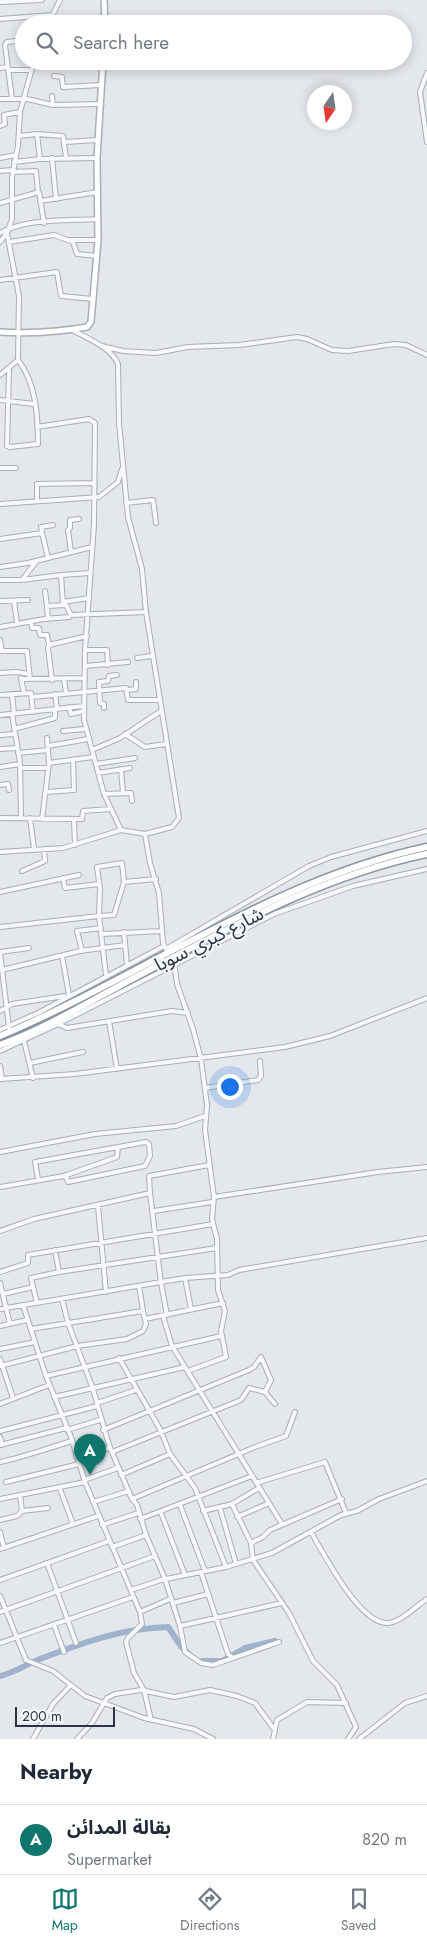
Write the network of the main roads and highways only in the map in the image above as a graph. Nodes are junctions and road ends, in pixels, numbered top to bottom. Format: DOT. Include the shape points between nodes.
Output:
graph roads {
  1 [pos="427,848"];
  2 [pos="427,854"];
  3 [pos="168,954"];
  4 [pos="0,1036"];
  5 [pos="0,1045"];
  1 -- 3 [label="highway, شارع كبري سوبا" via="319,879"];
  2 -- 3 [label="highway, شارع كبري سوبا" via="370,868 318,887"];
  3 -- 4 [label="highway, شارع كبري سوبا"];
  3 -- 5 [label="highway, شارع كبري سوبا" via="55,1020"];
}
